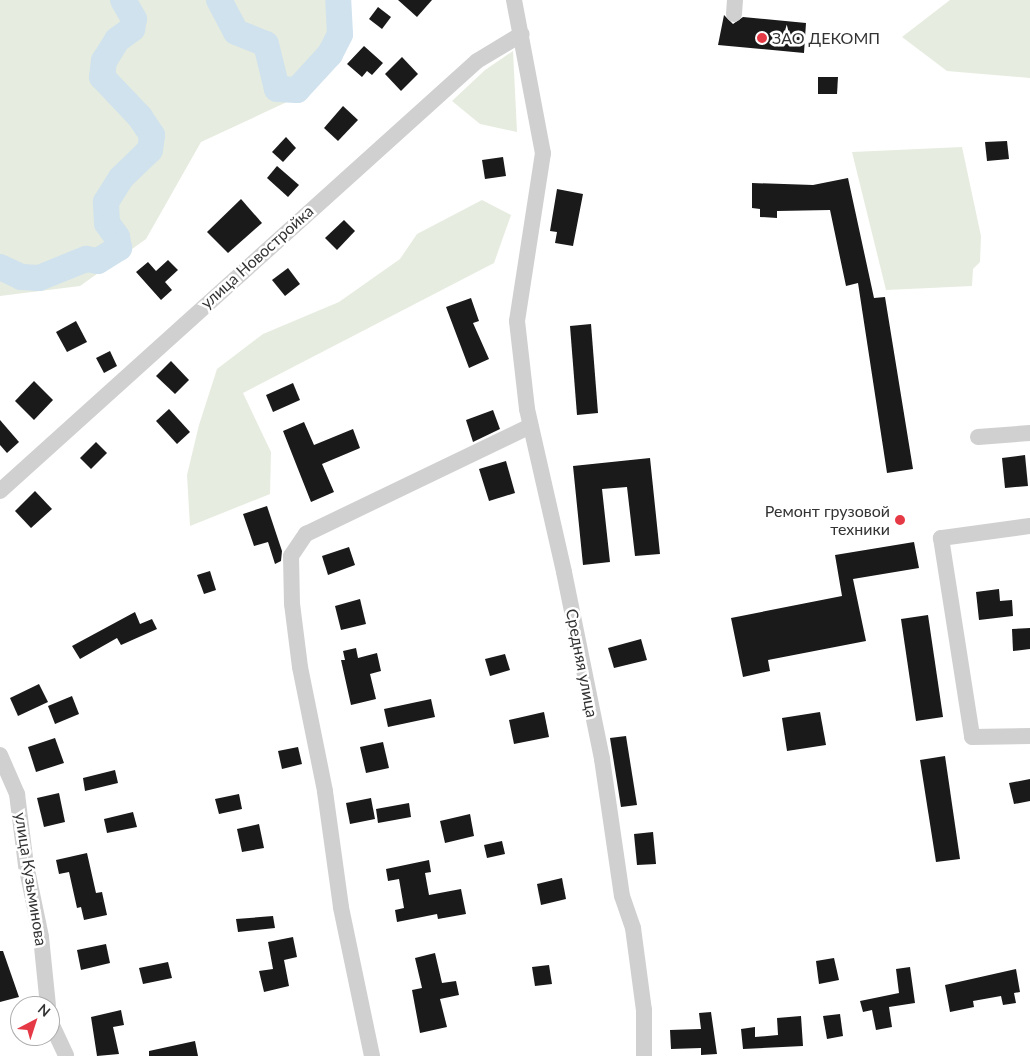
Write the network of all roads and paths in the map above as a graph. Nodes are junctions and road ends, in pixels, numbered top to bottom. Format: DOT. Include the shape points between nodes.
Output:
graph roads {
  1 [pos="514,0"];
  2 [pos="522,34"];
  3 [pos="530,426"];
  4 [pos="1030,433"];
  5 [pos="978,437"];
  6 [pos="0,490"];
  7 [pos="1030,526"];
  8 [pos="1030,736"];
  9 [pos="0,755"];
  10 [pos="47,996"];
  11 [pos="60,1043"];
  12 [pos="66,1056"];
  13 [pos="372,1056"];
  14 [pos="644,1056"];
  1 -- 2 [label="street, Средняя улица"];
  2 -- 3 [label="street, Средняя улица" via="543,153 517,320"];
  2 -- 6 [label="street, улица Новостройка" via="477,60"];
  3 -- 13 [label="street" via="306,534 291,556 292,604 300,667 325,791 341,907"];
  3 -- 14 [label="street, Средняя улица" via="602,759 622,896 632,928 644,1010"];
  4 -- 5 [label="street"];
  7 -- 8 [label="street" via="941,538 972,738"];
  9 -- 10 [label="street, улица Кузьминова" via="17,794 26,865 41,937"];
  11 -- 12 [label="street"];
}
